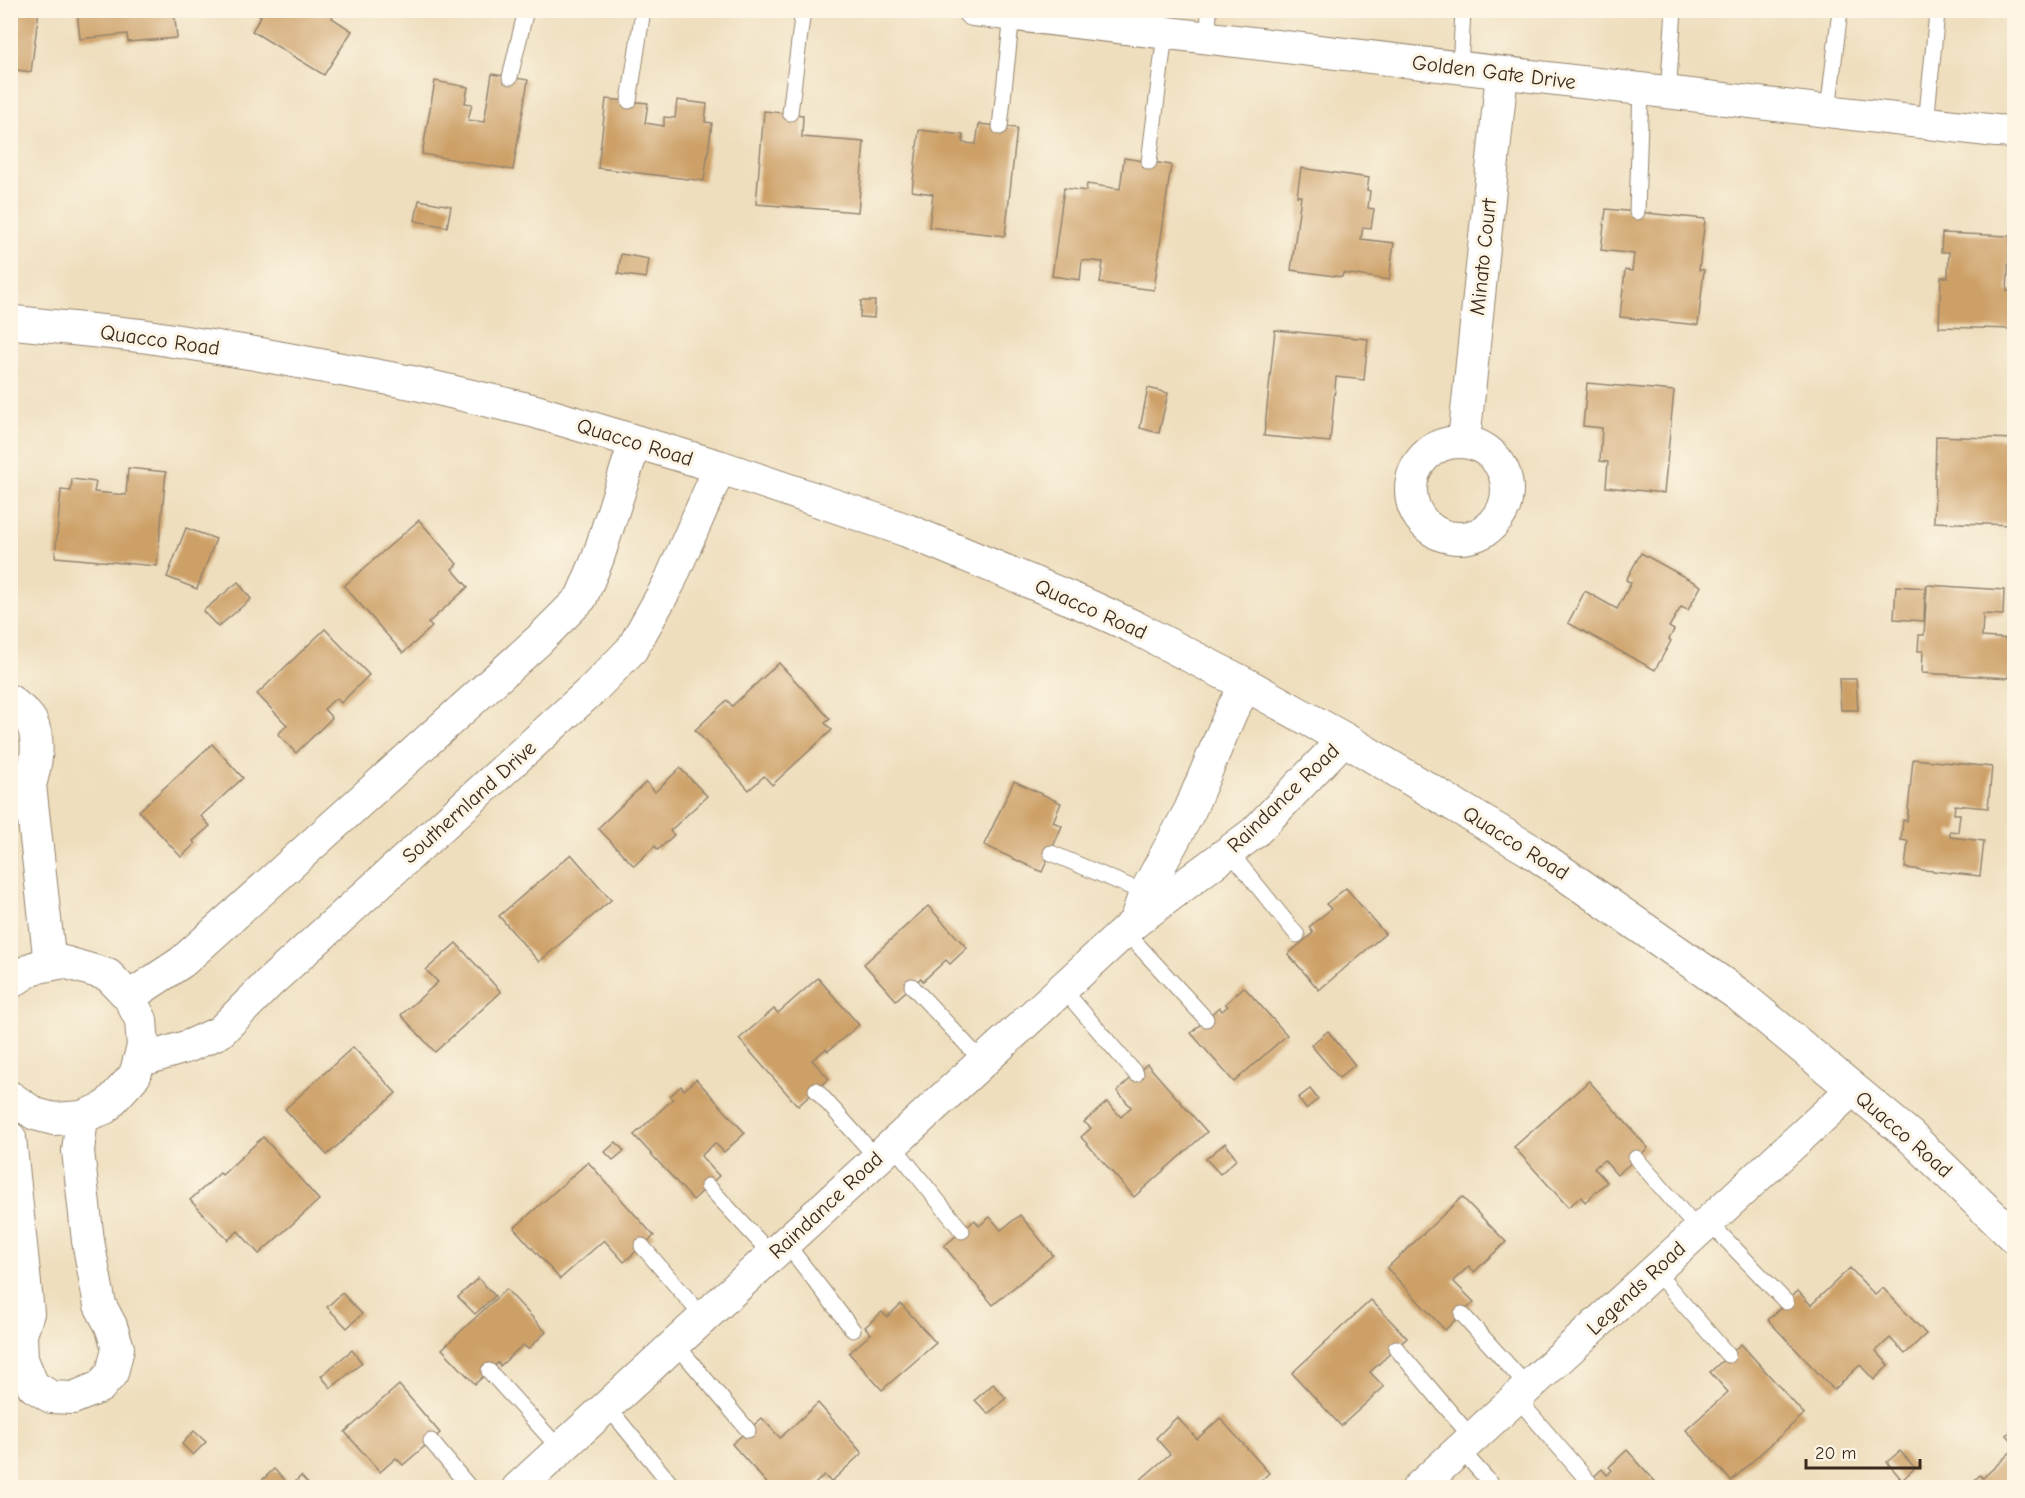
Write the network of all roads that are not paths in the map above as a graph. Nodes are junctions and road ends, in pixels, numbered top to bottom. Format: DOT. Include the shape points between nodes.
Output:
graph roads {
  1 [pos="526,10"];
  2 [pos="643,10"];
  3 [pos="803,10"];
  4 [pos="973,10"];
  5 [pos="1463,10"];
  6 [pos="1674,10"];
  7 [pos="1840,10"];
  8 [pos="1937,13"];
  9 [pos="1012,15"];
  10 [pos="1064,16"];
  11 [pos="1209,25"];
  12 [pos="1165,33"];
  13 [pos="1460,69"];
  14 [pos="1502,73"];
  15 [pos="510,77"];
  16 [pos="1654,91"];
  17 [pos="629,101"];
  18 [pos="1828,111"];
  19 [pos="790,113"];
  20 [pos="1926,123"];
  21 [pos="1000,127"];
  22 [pos="2014,132"];
  23 [pos="1149,162"];
  24 [pos="1637,212"];
  25 [pos="10,322"];
  26 [pos="1464,441"];
  27 [pos="635,442"];
  28 [pos="720,467"];
  29 [pos="1246,685"];
  30 [pos="10,701"];
  31 [pos="1344,739"];
  32 [pos="1229,851"];
  33 [pos="1051,852"];
  34 [pos="1135,915"];
  35 [pos="1298,935"];
  36 [pos="50,964"];
  37 [pos="10,983"];
  38 [pos="912,986"];
  39 [pos="1062,988"];
  40 [pos="129,997"];
  41 [pos="1206,1019"];
  42 [pos="139,1061"];
  43 [pos="982,1061"];
  44 [pos="1137,1074"];
  45 [pos="1853,1089"];
  46 [pos="816,1090"];
  47 [pos="10,1097"];
  48 [pos="82,1117"];
  49 [pos="10,1138"];
  50 [pos="885,1151"];
  51 [pos="1636,1158"];
  52 [pos="708,1186"];
  53 [pos="1704,1226"];
  54 [pos="962,1231"];
  55 [pos="2014,1237"];
  56 [pos="642,1246"];
  57 [pos="778,1249"];
  58 [pos="1655,1271"];
  59 [pos="1786,1302"];
  60 [pos="1462,1314"];
  61 [pos="703,1317"];
  62 [pos="853,1330"];
  63 [pos="675,1344"];
  64 [pos="1396,1348"];
  65 [pos="1728,1355"];
  66 [pos="489,1371"];
  67 [pos="1522,1392"];
  68 [pos="607,1406"];
  69 [pos="748,1430"];
  70 [pos="431,1441"];
  71 [pos="1466,1444"];
  72 [pos="560,1449"];
  73 [pos="1589,1482"];
  74 [pos="470,1488"];
  75 [pos="518,1488"];
  76 [pos="674,1488"];
  77 [pos="1418,1488"];
  78 [pos="1495,1488"];
  1 -- 15 [label="lane"];
  2 -- 17 [label="lane"];
  3 -- 19 [label="lane"];
  4 -- 9 [label="street, Golden Gate Drive"];
  5 -- 13 [label="lane"];
  6 -- 16 [label="lane"];
  7 -- 18 [label="lane"];
  8 -- 20 [label="lane"];
  9 -- 10 [label="street, Golden Gate Drive"];
  9 -- 21 [label="lane"];
  10 -- 12 [label="street, Golden Gate Drive"];
  11 -- 12 [label="street, Golden Gate Drive"];
  11 -- 13 [label="street, Golden Gate Drive"];
  12 -- 23 [label="lane"];
  13 -- 14 [label="street, Golden Gate Drive"];
  14 -- 16 [label="street, Golden Gate Drive"];
  14 -- 26 [label="street, Minato Court"];
  16 -- 18 [label="street, Golden Gate Drive"];
  16 -- 24 [label="lane"];
  18 -- 20 [label="street, Golden Gate Drive"];
  20 -- 22 [label="street, Golden Gate Drive"];
  25 -- 27 [label="street, Quacco Road" via="145,336 414,383 534,411"];
  27 -- 28 [label="street, Quacco Road"];
  27 -- 40 [label="street" via="581,598 182,962"];
  28 -- 29 [label="street, Quacco Road" via="906,530 1086,605"];
  28 -- 42 [label="street, Southernland Drive" via="669,583 632,649 594,688 220,1032"];
  29 -- 31 [label="street, Quacco Road"];
  29 -- 34 [label="street, Raindance Road" via="1190,810"];
  30 -- 36 [label="street" via="30,719 37,742 30,785"];
  31 -- 32 [label="street, Raindance Road" via="1254,832"];
  31 -- 45 [label="street, Quacco Road" via="1530,849 1739,995"];
  32 -- 34 [label="street, Raindance Road"];
  32 -- 35 [label="lane"];
  33 -- 34 [label="lane"];
  34 -- 39 [label="street, Raindance Road"];
  34 -- 41 [label="lane"];
  36 -- 37 [label="street" via="33,968"];
  36 -- 40 [label="street" via="64,962 108,975"];
  38 -- 43 [label="lane"];
  39 -- 43 [label="street, Raindance Road"];
  39 -- 44 [label="lane"];
  40 -- 42 [label="street" via="141,1020 143,1047"];
  42 -- 48 [label="street" via="135,1075 105,1108"];
  43 -- 50 [label="street, Raindance Road"];
  45 -- 53 [label="street, Legends Road"];
  45 -- 55 [label="street, Quacco Road" via="1911,1136"];
  46 -- 50 [label="lane"];
  47 -- 48 [label="street" via="35,1114 54,1119"];
  48 -- 49 [label="street" via="78,1151 88,1241 99,1305 118,1348 112,1373 100,1388 73,1398 51,1397 33,1386 22,1359 21,1335 28,1313"];
  50 -- 54 [label="lane"];
  50 -- 57 [label="street, Raindance Road"];
  51 -- 53 [label="lane"];
  52 -- 57 [label="lane"];
  53 -- 58 [label="street, Legends Road"];
  53 -- 59 [label="lane"];
  56 -- 61 [label="lane"];
  57 -- 61 [label="street, Raindance Road"];
  57 -- 62 [label="lane"];
  58 -- 65 [label="lane"];
  58 -- 67 [label="street, Legends Road"];
  60 -- 67 [label="lane"];
  61 -- 63 [label="street, Raindance Road"];
  63 -- 68 [label="street, Raindance Road"];
  63 -- 69 [label="lane"];
  64 -- 71 [label="lane"];
  66 -- 72 [label="lane"];
  67 -- 71 [label="street, Legends Road"];
  67 -- 73 [label="lane"];
  68 -- 72 [label="street, Raindance Road"];
  68 -- 76 [label="lane"];
  70 -- 74 [label="lane"];
  71 -- 77 [label="street, Legends Road"];
  71 -- 78 [label="lane"];
  72 -- 75 [label="street, Raindance Road"];
}
